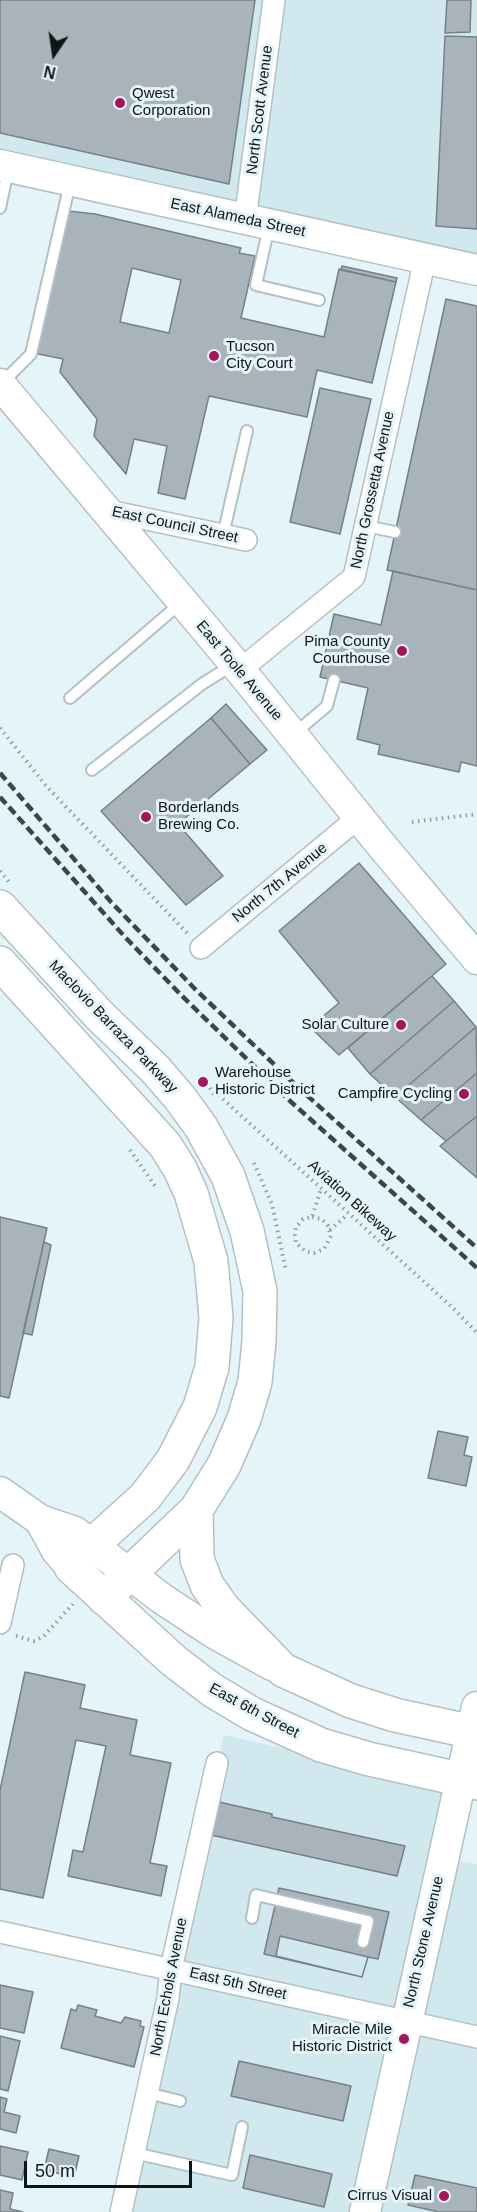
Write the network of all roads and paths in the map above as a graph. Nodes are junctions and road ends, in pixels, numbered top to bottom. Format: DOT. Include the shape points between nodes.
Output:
graph roads {
  1 [pos="274,0"];
  2 [pos="4,166"];
  3 [pos="70,181"];
  4 [pos="0,208"];
  5 [pos="257,223"];
  6 [pos="425,259"];
  7 [pos="477,270"];
  8 [pos="319,300"];
  9 [pos="1,387"];
  10 [pos="247,431"];
  11 [pos="104,510"];
  12 [pos="366,525"];
  13 [pos="395,532"];
  14 [pos="223,535"];
  15 [pos="246,540"];
  16 [pos="182,602"];
  17 [pos="237,667"];
  18 [pos="334,680"];
  19 [pos="70,698"];
  20 [pos="0,728"];
  21 [pos="292,735"];
  22 [pos="92,770"];
  23 [pos="477,813"];
  24 [pos="359,817"];
  25 [pos="412,822"];
  26 [pos="0,907"];
  27 [pos="201,948"];
  28 [pos="477,958"];
  29 [pos="0,963"];
  30 [pos="218,1102"];
  31 [pos="129,1149"];
  32 [pos="254,1162"];
  33 [pos="321,1189"];
  34 [pos="159,1192"];
  35 [pos="348,1214"];
  36 [pos="312,1217"];
  37 [pos="330,1230"];
  38 [pos="286,1273"];
  39 [pos="477,1333"];
  40 [pos="0,1492"];
  41 [pos="196,1510"];
  42 [pos="82,1556"];
  43 [pos="13,1565"];
  44 [pos="129,1574"];
  45 [pos="89,1600"];
  46 [pos="6,1629"];
  47 [pos="283,1670"];
  48 [pos="475,1724"];
  49 [pos="217,1763"];
  50 [pos="469,1781"];
  51 [pos="252,1918"];
  52 [pos="0,1932"];
  53 [pos="363,1942"];
  54 [pos="171,1969"];
  55 [pos="406,2022"];
  56 [pos="477,2037"];
  57 [pos="147,2093"];
  58 [pos="180,2101"];
  59 [pos="242,2127"];
  60 [pos="134,2153"];
  61 [pos="121,2212"];
  62 [pos="364,2212"];
  1 -- 5 [label="street, North Scott Avenue"];
  2 -- 3 [label="street, East Alameda Street"];
  2 -- 4 [label="lane"];
  3 -- 5 [label="street, East Alameda Street"];
  3 -- 9 [label="lane" via="31,354"];
  5 -- 6 [label="street, East Alameda Street"];
  5 -- 8 [label="lane" via="256,285"];
  6 -- 7 [label="street, East Alameda Street"];
  6 -- 12 [label="street, North Grossetta Avenue"];
  9 -- 11 [label="street, East Toole Avenue"];
  10 -- 14 [label="lane"];
  11 -- 14 [label="street, East Council Street"];
  11 -- 16 [label="street, East Toole Avenue"];
  12 -- 13 [label="lane"];
  12 -- 17 [label="street, North Grossetta Avenue" via="354,577"];
  14 -- 15 [label="street, East Council Street"];
  16 -- 17 [label="street, East Toole Avenue"];
  16 -- 19 [label="lane"];
  17 -- 21 [label="street, East Toole Avenue"];
  17 -- 22 [label="lane" via="202,684"];
  18 -- 21 [label="lane" via="327,706"];
  20 -- 27 [label="path" via="47,787"];
  21 -- 24 [label="street, East Toole Avenue"];
  23 -- 25 [label="path"];
  24 -- 27 [label="street, North 7th Avenue"];
  24 -- 28 [label="street, East Toole Avenue"];
  26 -- 41 [label="main road, Maclovio Barraza Parkway" via="180,1098 228,1176 248,1232 260,1291 255,1382 224,1465"];
  29 -- 42 [label="main road" via="165,1145 191,1193 210,1261 216,1318 212,1367 200,1407 173,1460 145,1497"];
  30 -- 33 [label="path, Aviation Bikeway" via="210,1088"];
  31 -- 34 [label="path"];
  32 -- 38 [label="path" via="272,1204"];
  33 -- 35 [label="path, Aviation Bikeway"];
  33 -- 36 [label="path"];
  35 -- 37 [label="path"];
  35 -- 39 [label="path, Aviation Bikeway"];
  36 -- 37 [label="path" via="322,1219"];
  36 -- 37 [label="path" via="303,1219 295,1235 296,1243 305,1251 324,1249"];
  40 -- 42 [label="street, East 6th Street" via="40,1520 57,1551"];
  41 -- 44 [label="main road, Maclovio Barraza Parkway"];
  41 -- 47 [label="main road" via="197,1560 207,1585 223,1608"];
  42 -- 44 [label="street, East 6th Street"];
  42 -- 45 [label="main road, East 6th Street"];
  43 -- 46 [label="street"];
  44 -- 45 [label="main road, Maclovio Barraza Parkway"];
  44 -- 47 [label="street, East 6th Street" via="214,1633"];
  45 -- 46 [label="path" via="34,1641"];
  45 -- 50 [label="main road, East 6th Street" via="212,1690 252,1714 321,1745"];
  47 -- 48 [label="main road, East 6th Street" via="351,1701 395,1715"];
  48 -- 50 [label="street, North Stone Avenue"];
  49 -- 54 [label="street, North Echols Avenue"];
  50 -- 55 [label="street, North Stone Avenue"];
  51 -- 53 [label="lane" via="256,1895 368,1921"];
  52 -- 54 [label="street, East 5th Street"];
  54 -- 55 [label="street, East 5th Street"];
  54 -- 57 [label="street, North Echols Avenue"];
  55 -- 56 [label="street, East 5th Street"];
  55 -- 62 [label="street, North Stone Avenue"];
  57 -- 58 [label="lane"];
  57 -- 60 [label="street, North Echols Avenue"];
  59 -- 60 [label="lane" via="232,2175"];
  60 -- 61 [label="street, North Echols Avenue"];
}
